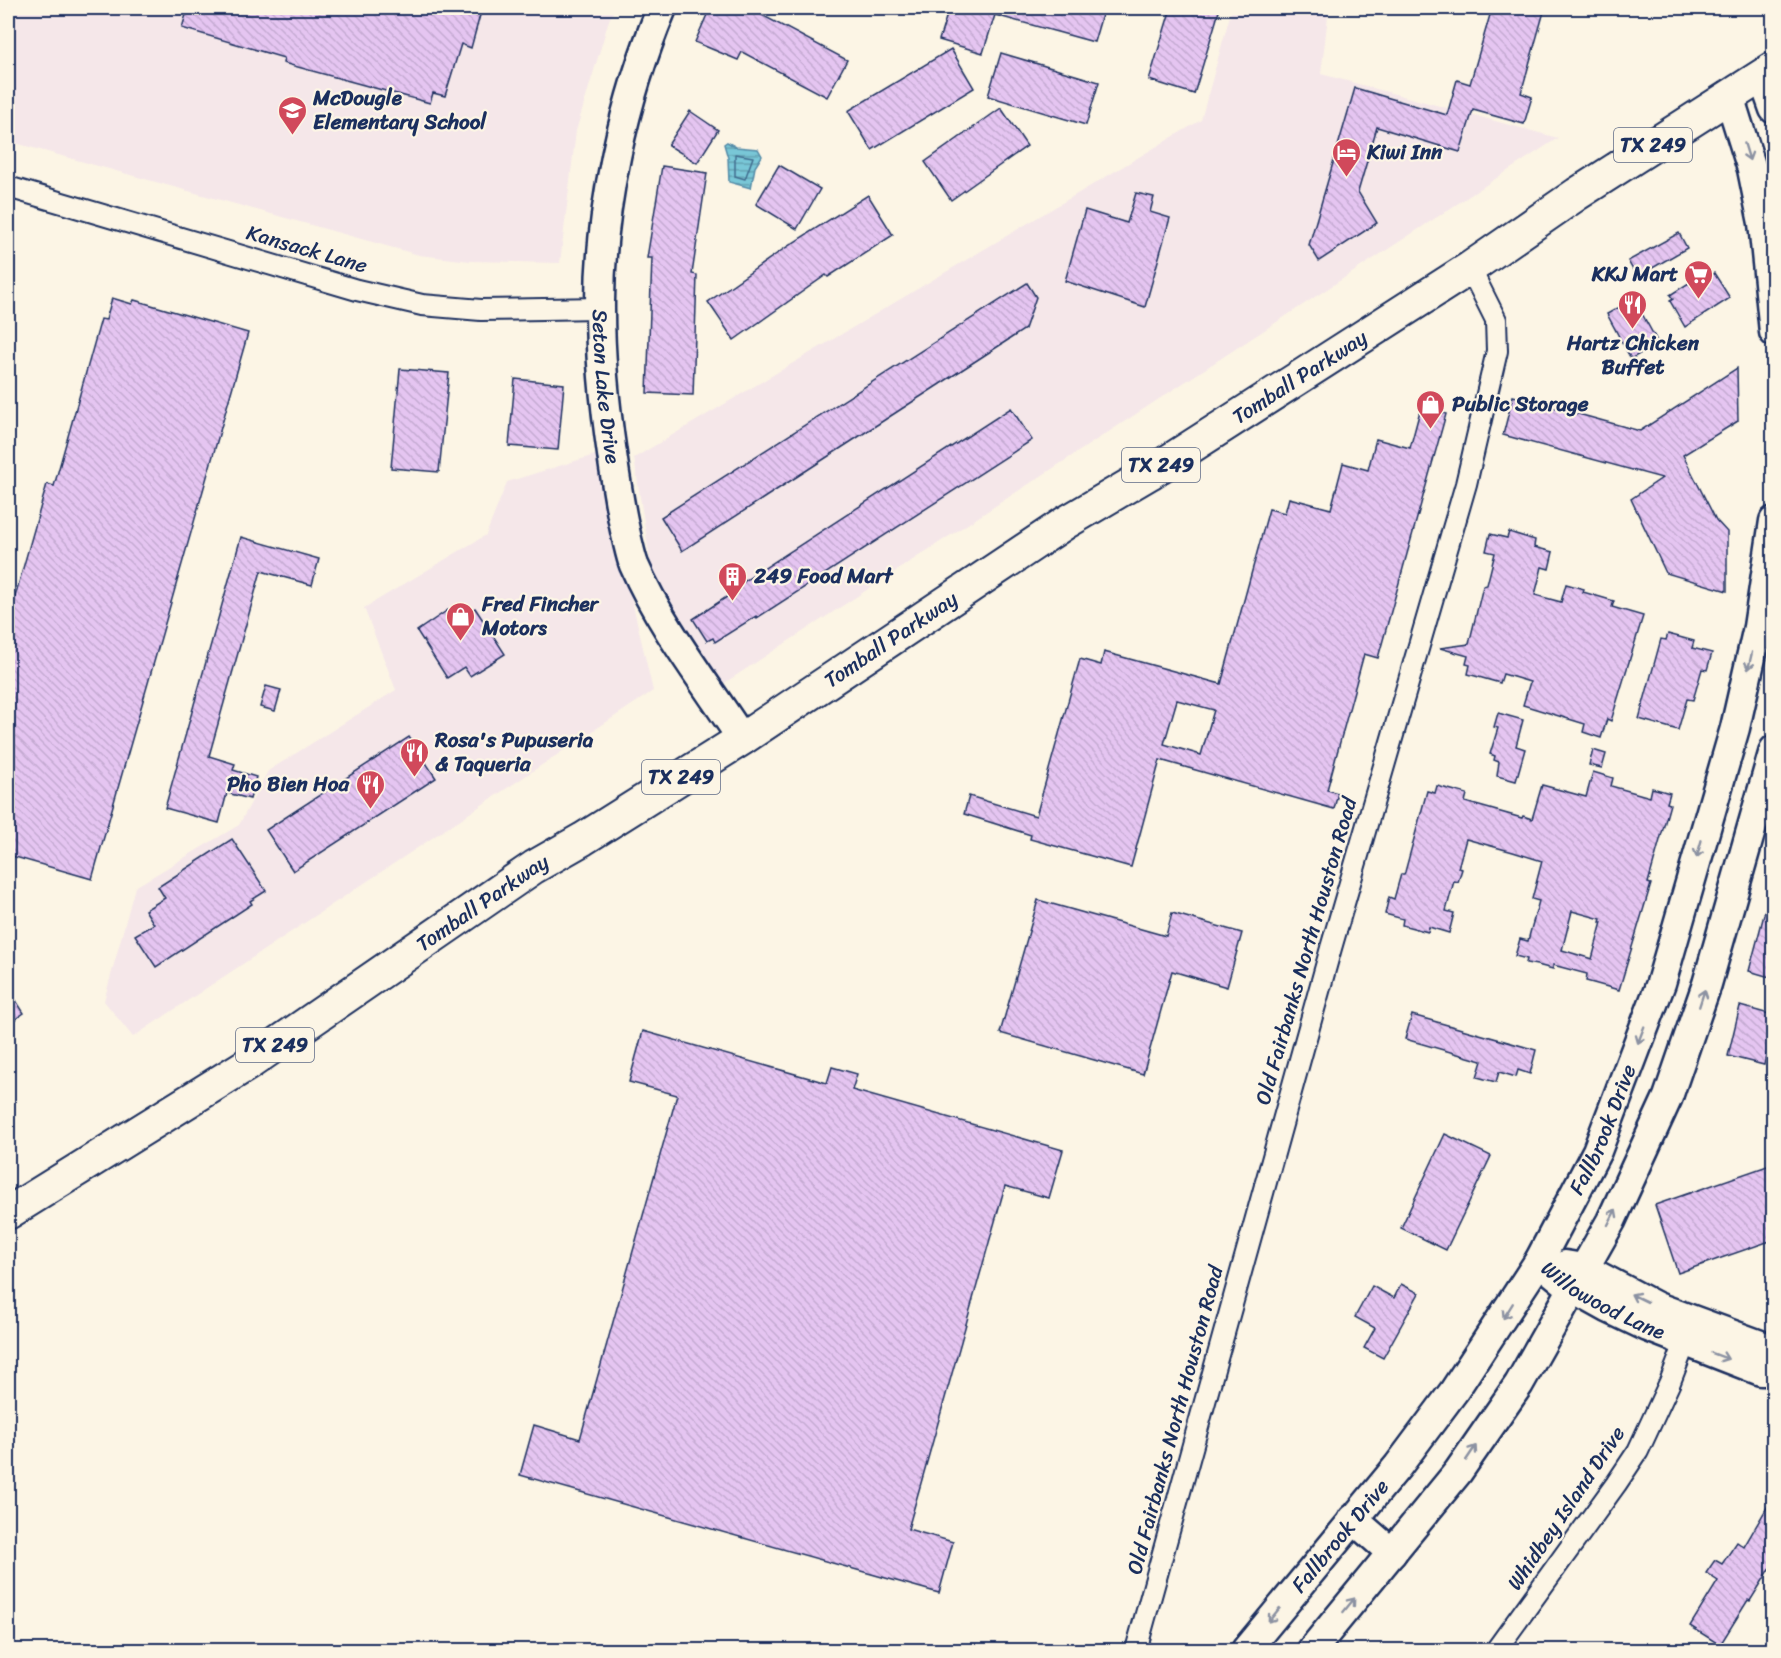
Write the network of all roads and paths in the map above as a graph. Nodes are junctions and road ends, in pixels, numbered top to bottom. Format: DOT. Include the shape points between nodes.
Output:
graph roads {
  1 [pos="662,8"];
  2 [pos="1768,71"];
  3 [pos="1729,96"];
  4 [pos="1773,109"];
  5 [pos="8,187"];
  6 [pos="1470,268"];
  7 [pos="600,308"];
  8 [pos="1773,332"];
  9 [pos="1773,521"];
  10 [pos="1735,728"];
  11 [pos="742,739"];
  12 [pos="1773,743"];
  13 [pos="1773,750"];
  14 [pos="8,1213"];
  15 [pos="1539,1261"];
  16 [pos="1578,1278"];
  17 [pos="1689,1332"];
  18 [pos="1773,1350"];
  19 [pos="1773,1371"];
  20 [pos="1353,1519"];
  21 [pos="1392,1553"];
  22 [pos="1136,1650"];
  23 [pos="1246,1650"];
  24 [pos="1312,1650"];
  25 [pos="1496,1650"];
  1 -- 7 [label="main road, Seton Lake Drive" via="640,68 615,164 604,234"];
  2 -- 3 [label="main road, Tomball Parkway / TX 249"];
  2 -- 4 [label="main road"];
  3 -- 6 [label="main road, Tomball Parkway / TX 249"];
  3 -- 8 [label="main road, one-way" via="1752,169 1763,223"];
  5 -- 7 [label="street, Kansack Lane" via="357,290 422,305 481,309"];
  6 -- 11 [label="main road, Tomball Parkway / TX 249" via="1065,523"];
  6 -- 22 [label="street, Old Fairbanks North Houston Road" via="1496,320 1497,351 1466,484 1328,959"];
  7 -- 11 [label="main road, Seton Lake Drive" via="610,442 619,506 633,563 657,609"];
  9 -- 10 [label="main road, Fallbrook Drive, one-way" via="1758,627"];
  10 -- 12 [label="main road"];
  10 -- 15 [label="main road, Fallbrook Drive, one-way" via="1658,992 1597,1151"];
  11 -- 14 [label="main road, Tomball Parkway / TX 249" via="534,867 248,1064"];
  16 -- 13 [label="main road, one-way" via="1611,1221 1668,1097 1707,984"];
  15 -- 16 [label="main road, Willowood Lane"];
  15 -- 20 [label="main road, Fallbrook Drive, one-way" via="1454,1391"];
  16 -- 17 [label="main road, Willowood Lane" via="1657,1307"];
  21 -- 16 [label="main road, one-way" via="1458,1472 1519,1384"];
  17 -- 18 [label="main road, Willowood Lane"];
  17 -- 19 [label="main road, Willowood Lane, one-way" via="1761,1371"];
  17 -- 25 [label="street, Whidbey Island Drive" via="1638,1451"];
  20 -- 21 [label="main road"];
  20 -- 23 [label="main road, Fallbrook Drive, one-way"];
  24 -- 21 [label="main road, one-way"];
}
